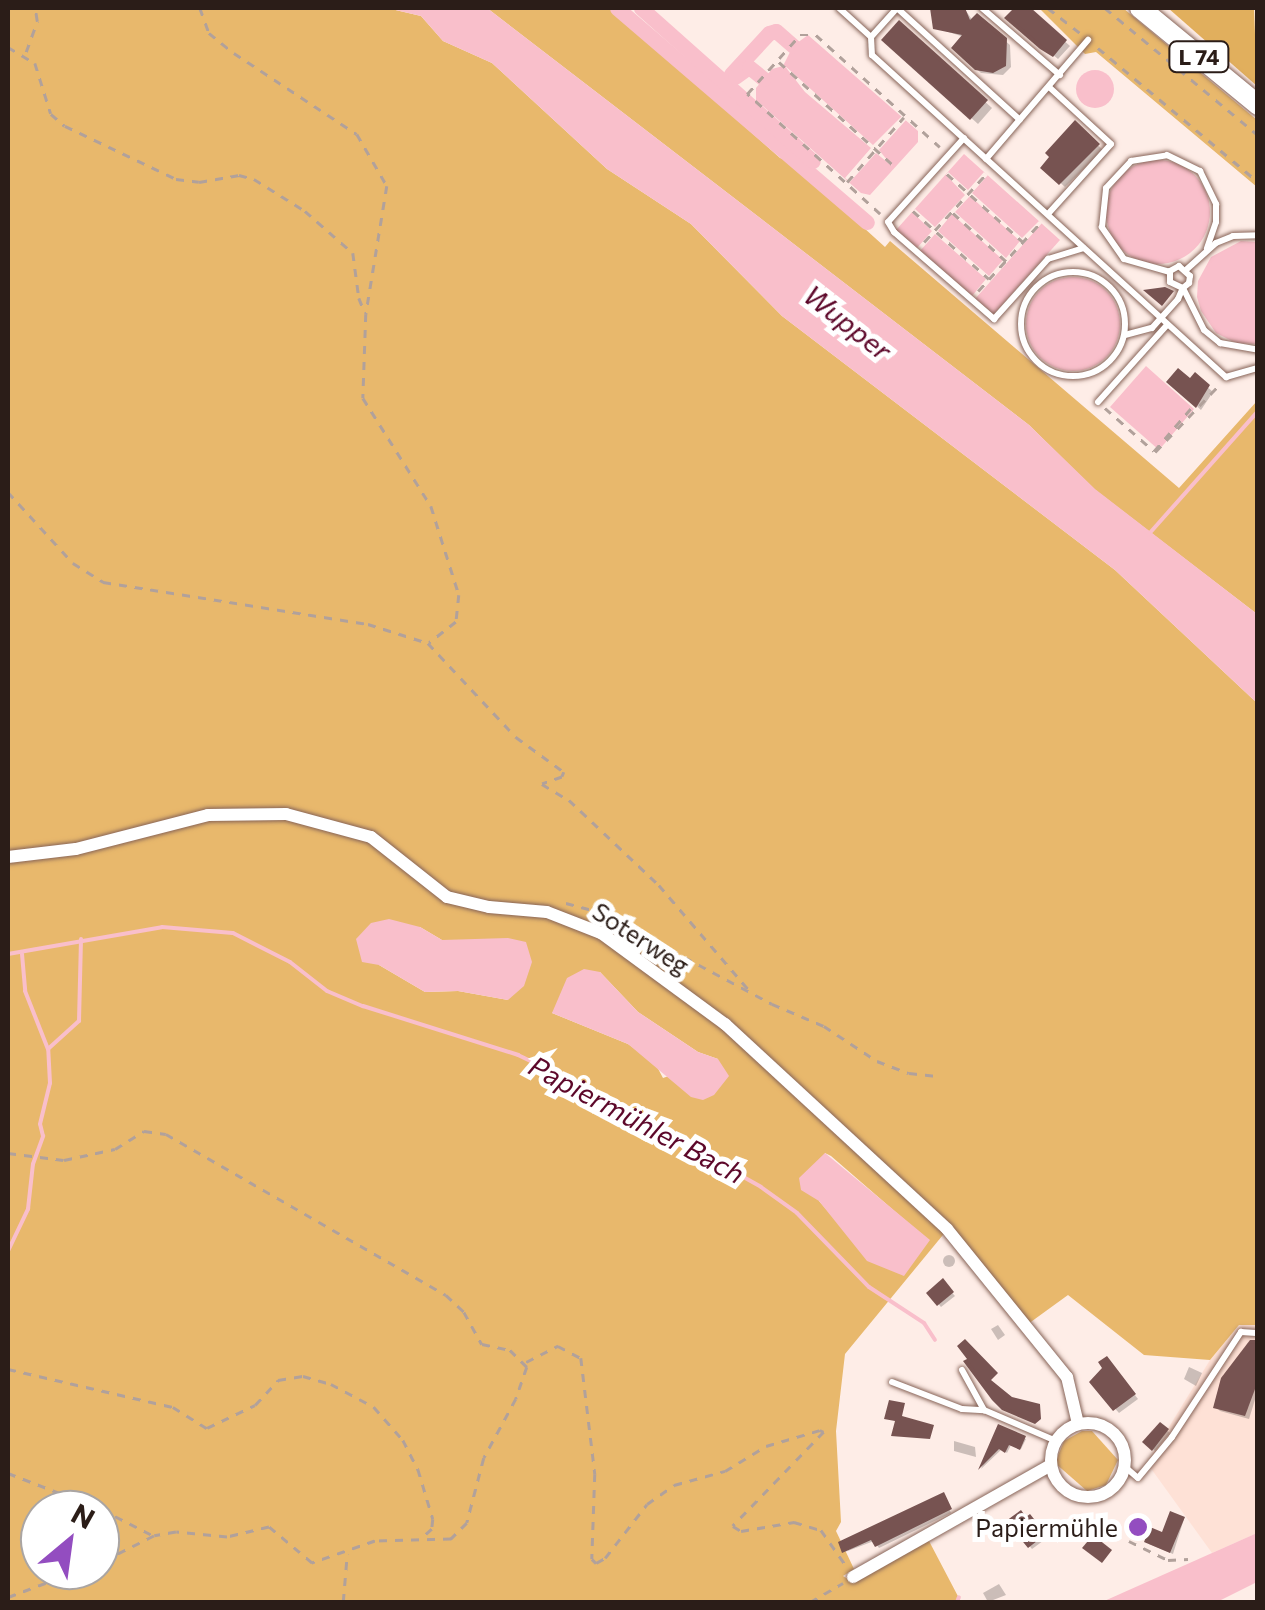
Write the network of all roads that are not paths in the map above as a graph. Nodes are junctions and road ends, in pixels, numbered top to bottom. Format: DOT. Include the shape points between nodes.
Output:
graph roads {
  1 [pos="839,8"];
  2 [pos="897,8"];
  3 [pos="982,8"];
  4 [pos="1140,8"];
  5 [pos="871,37"];
  6 [pos="1088,40"];
  7 [pos="1060,75"];
  8 [pos="1049,88"];
  9 [pos="1258,105"];
  10 [pos="1020,120"];
  11 [pos="964,138"];
  12 [pos="986,159"];
  13 [pos="1048,214"];
  14 [pos="1258,235"];
  15 [pos="1083,248"];
  16 [pos="1207,248"];
  17 [pos="1187,269"];
  18 [pos="1170,272"];
  19 [pos="1183,288"];
  20 [pos="1164,322"];
  21 [pos="1125,335"];
  22 [pos="1258,350"];
  23 [pos="1258,368"];
  24 [pos="1098,402"];
  25 [pos="8,857"];
  26 [pos="1256,1332"];
  27 [pos="962,1370"];
  28 [pos="892,1382"];
  29 [pos="984,1410"];
  30 [pos="1078,1424"];
  31 [pos="1056,1441"];
  32 [pos="1050,1466"];
  33 [pos="1124,1466"];
  34 [pos="854,1577"];
  1 -- 5 [label="lane"];
  2 -- 5 [label="lane"];
  2 -- 10 [label="lane"];
  3 -- 7 [label="lane"];
  4 -- 9 [label="main road, L 74"];
  5 -- 11 [label="lane" via="872,55"];
  6 -- 7 [label="lane"];
  7 -- 8 [label="lane"];
  8 -- 10 [label="lane"];
  8 -- 13 [label="lane" via="1112,144"];
  10 -- 12 [label="lane"];
  11 -- 12 [label="lane"];
  11 -- 15 [label="lane" via="888,222 994,320 1048,259"];
  12 -- 13 [label="lane"];
  13 -- 15 [label="lane"];
  14 -- 16 [label="lane" via="1233,236"];
  15 -- 20 [label="lane"];
  16 -- 17 [label="lane"];
  16 -- 18 [label="lane" via="1216,204 1200,171 1167,155 1130,161 1106,188 1102,227 1124,260"];
  17 -- 18 [label="lane"];
  17 -- 19 [label="lane" via="1190,280"];
  18 -- 19 [label="lane" via="1172,285"];
  19 -- 20 [label="lane"];
  19 -- 22 [label="lane" via="1212,337 1239,350"];
  20 -- 21 [label="lane"];
  20 -- 23 [label="lane" via="1226,377"];
  20 -- 24 [label="lane"];
  21 -- 21 [label="lane" via="1126,318 1112,288 1083,272 1036,286 1020,318 1028,352 1056,374 1091,374 1118,352"];
  25 -- 30 [label="street, Soterweg" via="76,849 208,815 286,814 371,837 447,896 489,908 546,912 601,933 725,1024 931,1213 1067,1377"];
  26 -- 33 [label="lane" via="1241,1332 1138,1478"];
  27 -- 29 [label="lane"];
  28 -- 29 [label="lane" via="962,1410"];
  29 -- 31 [label="lane"];
  30 -- 31 [label="street"];
  30 -- 33 [label="street" via="1113,1433"];
  31 -- 32 [label="street"];
  32 -- 33 [label="street" via="1060,1486 1092,1498 1113,1488"];
  32 -- 34 [label="street"];
}
